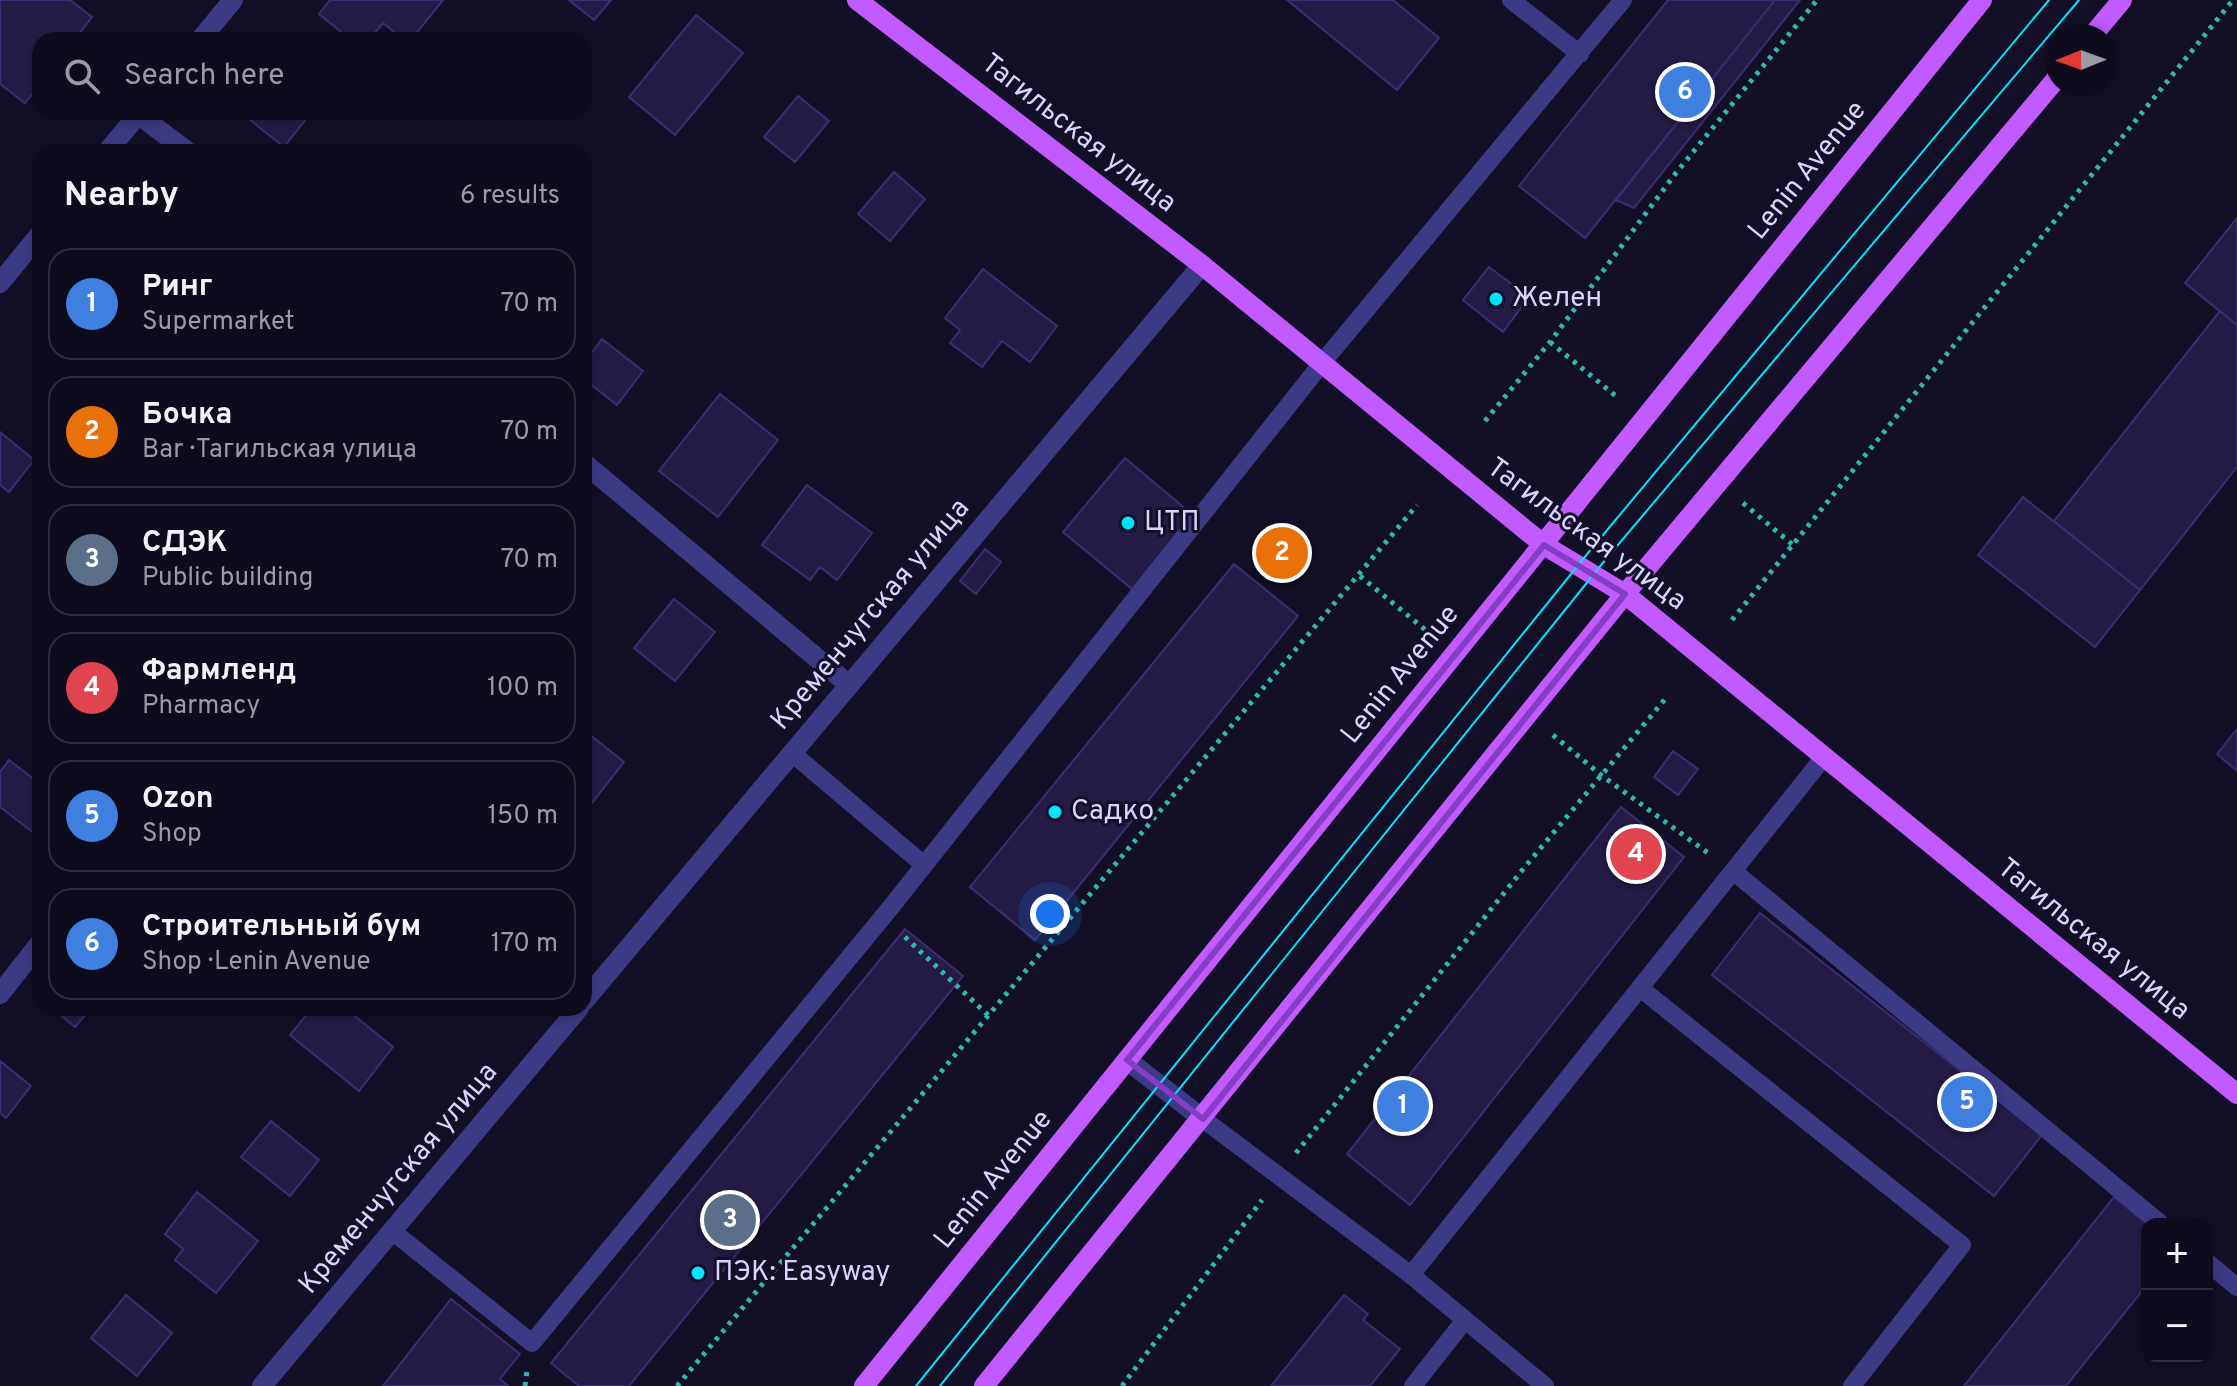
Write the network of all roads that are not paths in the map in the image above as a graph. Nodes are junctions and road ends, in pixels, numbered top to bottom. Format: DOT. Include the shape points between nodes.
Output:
graph roads {
  1 [pos="233,0"];
  2 [pos="857,0"];
  3 [pos="1511,0"];
  4 [pos="1623,0"];
  5 [pos="1982,0"];
  6 [pos="2122,0"];
  7 [pos="2102,24"];
  8 [pos="207,32"];
  9 [pos="1580,54"];
  10 [pos="2045,92"];
  11 [pos="133,120"];
  12 [pos="148,120"];
  13 [pos="114,144"];
  14 [pos="178,144"];
  15 [pos="32,244"];
  16 [pos="1202,265"];
  17 [pos="0,283"];
  18 [pos="1322,363"];
  19 [pos="592,470"];
  20 [pos="1544,545"];
  21 [pos="1625,594"];
  22 [pos="849,685"];
  23 [pos="792,753"];
  24 [pos="1824,757"];
  25 [pos="924,865"];
  26 [pos="1733,871"];
  27 [pos="32,953"];
  28 [pos="1640,988"];
  29 [pos="592,991"];
  30 [pos="0,994"];
  31 [pos="572,1016"];
  32 [pos="1127,1060"];
  33 [pos="2237,1094"];
  34 [pos="1203,1119"];
  35 [pos="2154,1218"];
  36 [pos="392,1231"];
  37 [pos="2213,1267"];
  38 [pos="1411,1275"];
  39 [pos="2237,1287"];
  40 [pos="1465,1320"];
  41 [pos="262,1386"];
  42 [pos="864,1386"];
  43 [pos="984,1386"];
  44 [pos="1413,1386"];
  45 [pos="1545,1386"];
  46 [pos="1852,1386"];
  1 -- 8 [label="street"];
  2 -- 16 [label="main road, Тагильская улица"];
  3 -- 9 [label="lane"];
  4 -- 9 [label="lane"];
  5 -- 20 [label="main road, Lenin Avenue"];
  6 -- 7 [label="main road"];
  9 -- 18 [label="lane"];
  10 -- 21 [label="main road"];
  11 -- 13 [label="street"];
  12 -- 14 [label="street"];
  15 -- 17 [label="street"];
  16 -- 18 [label="main road, Тагильская улица"];
  16 -- 22 [label="street, Кременчугская улица"];
  18 -- 20 [label="main road, Тагильская улица"];
  18 -- 25 [label="lane"];
  19 -- 22 [label="street"];
  20 -- 21 [label="main road, Тагильская улица"];
  20 -- 32 [label="main road, Lenin Avenue"];
  21 -- 24 [label="main road, Тагильская улица"];
  21 -- 34 [label="main road"];
  22 -- 23 [label="street, Кременчугская улица"];
  23 -- 25 [label="lane"];
  23 -- 29 [label="street, Кременчугская улица"];
  24 -- 26 [label="lane"];
  24 -- 33 [label="main road, Тагильская улица"];
  25 -- 36 [label="lane" via="532,1343"];
  26 -- 28 [label="lane"];
  26 -- 35 [label="lane"];
  27 -- 30 [label="street"];
  28 -- 38 [label="lane"];
  28 -- 46 [label="lane" via="1962,1245"];
  31 -- 36 [label="street, Кременчугская улица"];
  32 -- 34 [label="street"];
  32 -- 42 [label="main road, Lenin Avenue"];
  34 -- 38 [label="lane"];
  34 -- 43 [label="main road"];
  36 -- 41 [label="street, Кременчугская улица"];
  37 -- 39 [label="lane"];
  38 -- 40 [label="lane"];
  40 -- 44 [label="lane"];
  40 -- 45 [label="lane"];
}
